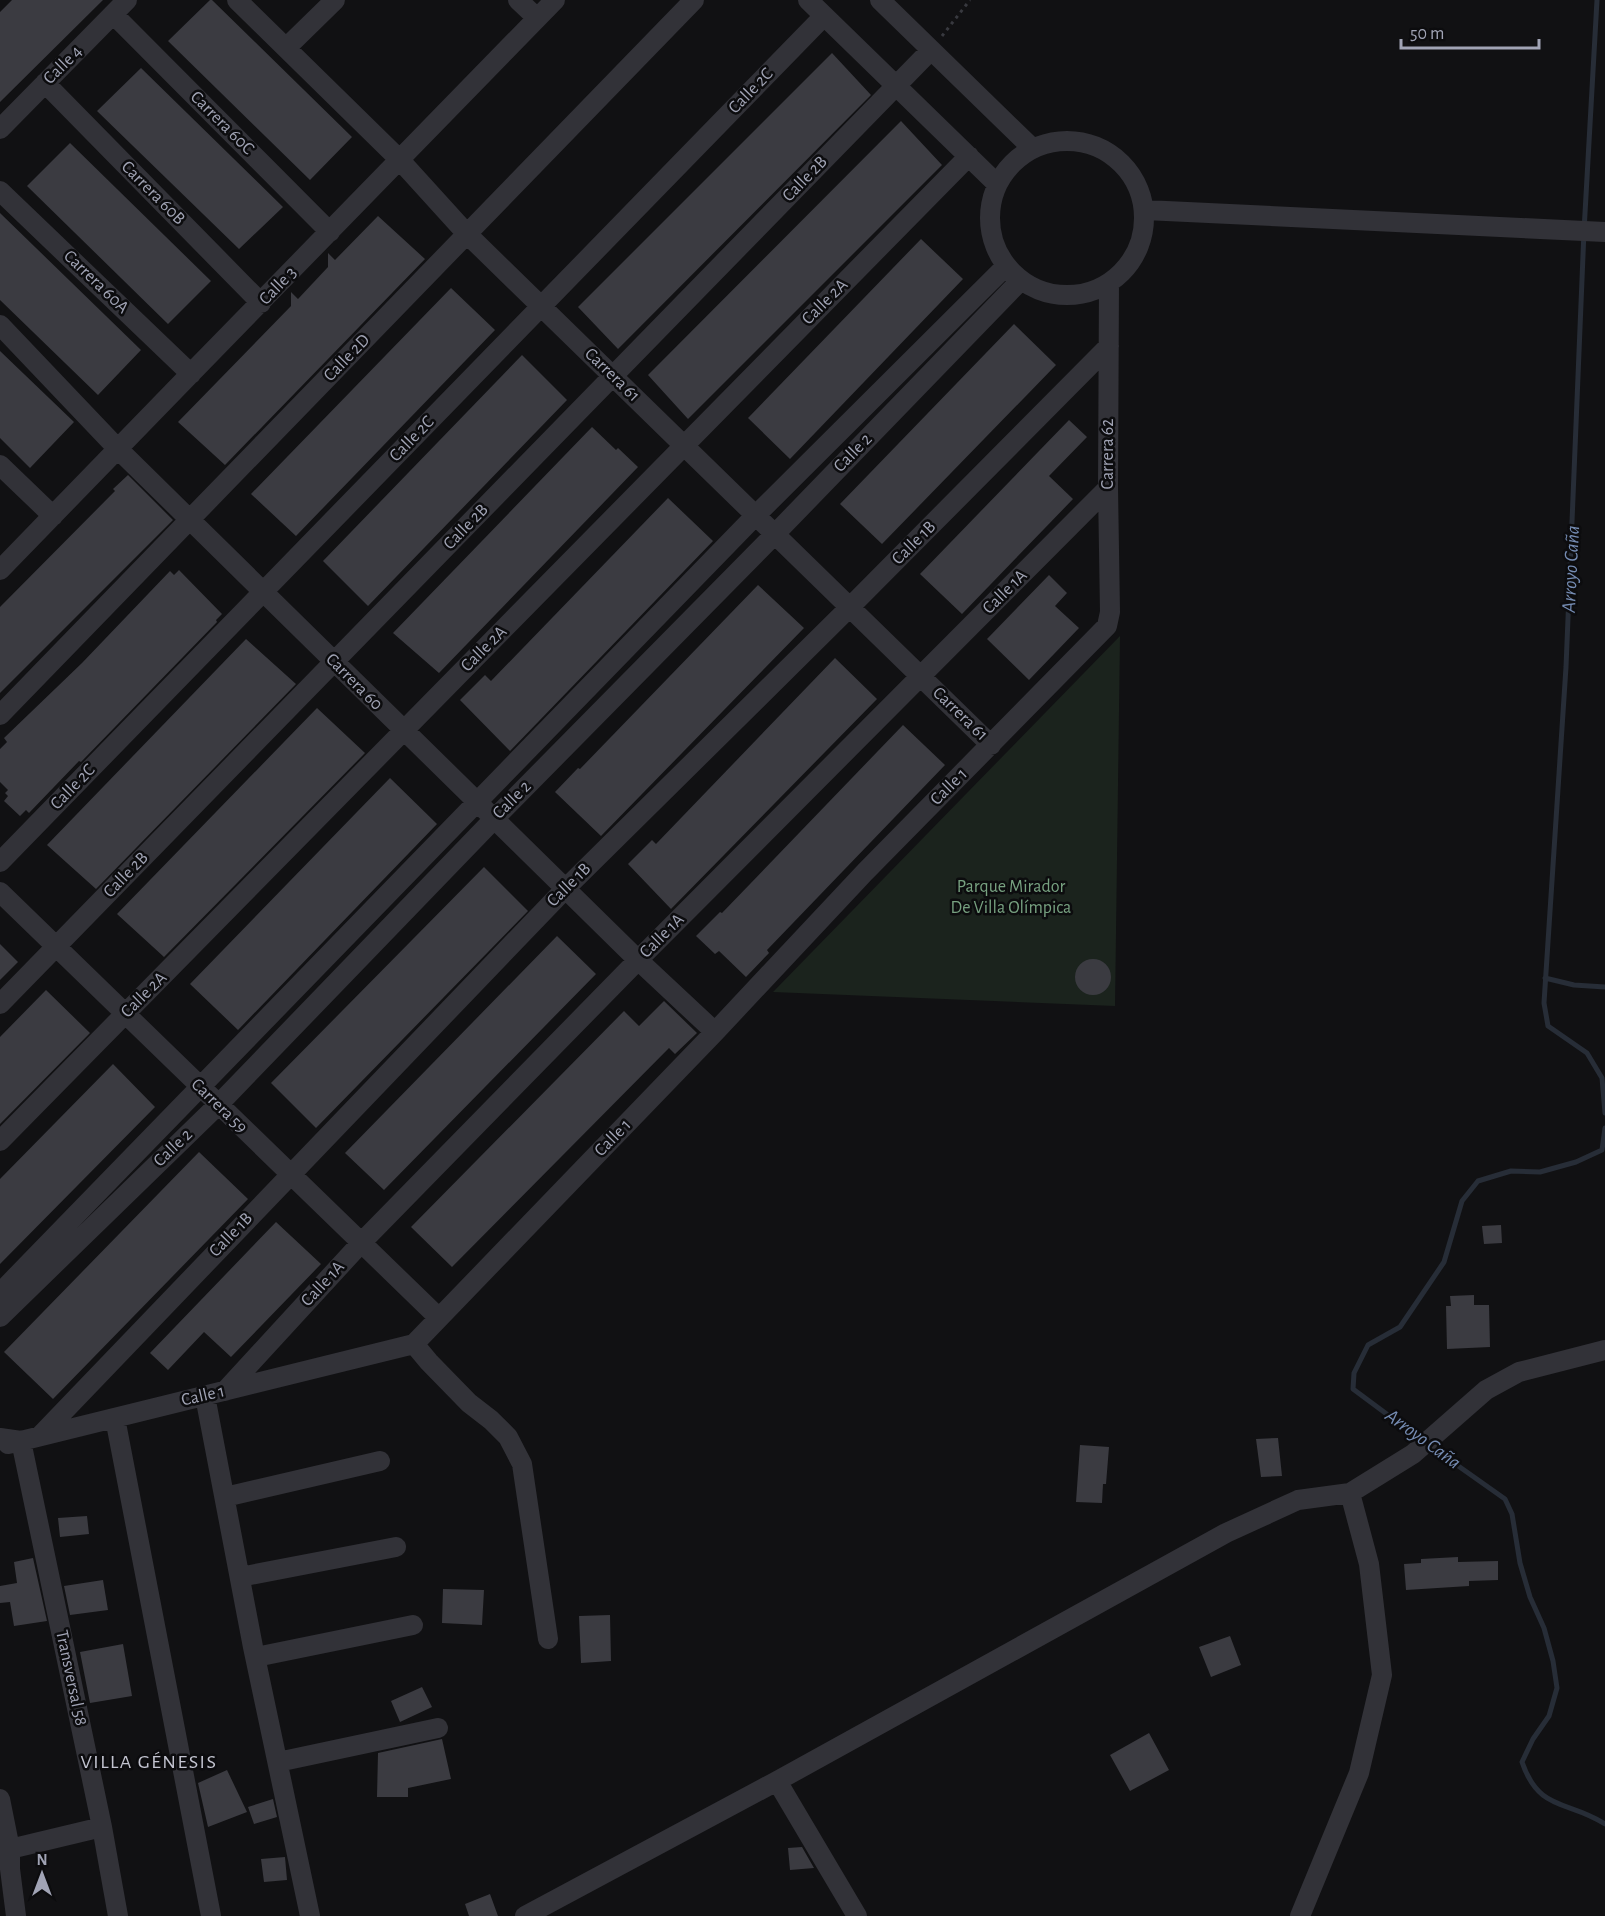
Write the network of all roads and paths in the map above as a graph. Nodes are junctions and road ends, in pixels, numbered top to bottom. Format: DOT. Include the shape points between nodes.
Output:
graph roads {
  1 [pos="237,0"];
  2 [pos="335,0"];
  3 [pos="518,0"];
  4 [pos="555,0"];
  5 [pos="694,0"];
  6 [pos="808,0"];
  7 [pos="880,0"];
  8 [pos="970,0"];
  9 [pos="120,7"];
  10 [pos="824,16"];
  11 [pos="537,18"];
  12 [pos="286,48"];
  13 [pos="931,50"];
  14 [pos="45,84"];
  15 [pos="897,86"];
  16 [pos="0,129"];
  17 [pos="1032,148"];
  18 [pos="969,156"];
  19 [pos="398,158"];
  20 [pos="997,184"];
  21 [pos="0,190"];
  22 [pos="1145,210"];
  23 [pos="330,232"];
  24 [pos="1605,232"];
  25 [pos="467,234"];
  26 [pos="1006,266"];
  27 [pos="1021,280"];
  28 [pos="1109,283"];
  29 [pos="261,303"];
  30 [pos="541,306"];
  31 [pos="0,325"];
  32 [pos="1108,346"];
  33 [pos="191,374"];
  34 [pos="613,376"];
  35 [pos="684,446"];
  36 [pos="118,449"];
  37 [pos="0,465"];
  38 [pos="1108,488"];
  39 [pos="756,515"];
  40 [pos="53,516"];
  41 [pos="190,520"];
  42 [pos="775,534"];
  43 [pos="0,570"];
  44 [pos="263,592"];
  45 [pos="850,607"];
  46 [pos="1107,626"];
  47 [pos="334,662"];
  48 [pos="921,676"];
  49 [pos="0,716"];
  50 [pos="404,730"];
  51 [pos="991,745"];
  52 [pos="476,801"];
  53 [pos="494,819"];
  54 [pos="0,862"];
  55 [pos="565,889"];
  56 [pos="0,892"];
  57 [pos="56,947"];
  58 [pos="638,960"];
  59 [pos="0,1004"];
  60 [pos="125,1014"];
  61 [pos="715,1032"];
  62 [pos="200,1087"];
  63 [pos="218,1105"];
  64 [pos="0,1141"];
  65 [pos="290,1174"];
  66 [pos="361,1243"];
  67 [pos="0,1293"];
  68 [pos="0,1317"];
  69 [pos="439,1318"];
  70 [pos="414,1344"];
  71 [pos="1605,1350"];
  72 [pos="225,1391"];
  73 [pos="205,1396"];
  74 [pos="115,1418"];
  75 [pos="0,1438"];
  76 [pos="31,1438"];
  77 [pos="0,1447"];
  78 [pos="380,1461"];
  79 [pos="1350,1493"];
  80 [pos="225,1497"];
  81 [pos="396,1547"];
  82 [pos="240,1577"];
  83 [pos="413,1625"];
  84 [pos="548,1639"];
  85 [pos="256,1657"];
  86 [pos="438,1728"];
  87 [pos="278,1762"];
  88 [pos="777,1781"];
  89 [pos="0,1799"];
  90 [pos="102,1827"];
  91 [pos="10,1849"];
  92 [pos="16,1916"];
  93 [pos="118,1916"];
  94 [pos="211,1916"];
  95 [pos="310,1916"];
  96 [pos="525,1916"];
  97 [pos="857,1916"];
  98 [pos="1300,1916"];
  1 -- 12 [label="street, Carrera 61"];
  2 -- 12 [label="street"];
  3 -- 11 [label="street"];
  4 -- 11 [label="street, Calle 3"];
  5 -- 25 [label="street, Calle 2D"];
  6 -- 10 [label="street"];
  7 -- 13 [label="street"];
  8 -- 13 [label="path"];
  9 -- 14 [label="street, Calle 4"];
  9 -- 23 [label="street, Carrera 60C"];
  10 -- 15 [label="street"];
  10 -- 30 [label="street, Calle 2C"];
  11 -- 19 [label="street, Calle 3"];
  12 -- 19 [label="street, Carrera 61"];
  13 -- 15 [label="street, Calle 2B"];
  13 -- 17 [label="street"];
  14 -- 16 [label="street, Calle 4"];
  14 -- 29 [label="street, Carrera 60B"];
  15 -- 18 [label="street"];
  15 -- 34 [label="street, Calle 2B"];
  17 -- 20 [label="street" via="1011,165"];
  17 -- 22 [label="street" via="1054,142 1080,142 1105,151 1125,168 1139,190"];
  18 -- 20 [label="street"];
  18 -- 35 [label="street, Calle 2A"];
  19 -- 23 [label="street, Calle 3"];
  19 -- 25 [label="street, Carrera 61"];
  20 -- 26 [label="street" via="990,225 995,247"];
  21 -- 33 [label="street, Carrera 60A"];
  22 -- 24 [label="street"];
  22 -- 28 [label="street" via="1141,242 1128,265"];
  23 -- 29 [label="street, Calle 3"];
  25 -- 30 [label="street, Carrera 61"];
  25 -- 41 [label="street, Calle 2D"];
  26 -- 27 [label="street"];
  26 -- 39 [label="street, Calle 2"];
  27 -- 28 [label="street" via="1042,291 1064,295 1088,292"];
  27 -- 42 [label="street, Calle 2"];
  28 -- 32 [label="street, Carrera 62"];
  29 -- 33 [label="street, Calle 3"];
  30 -- 34 [label="street, Carrera 61"];
  30 -- 44 [label="street, Calle 2C"];
  31 -- 36 [label="street, Carrera 60"];
  32 -- 38 [label="street, Carrera 62"];
  32 -- 45 [label="street, Calle 1B"];
  33 -- 36 [label="street, Calle 3"];
  34 -- 35 [label="street, Carrera 61"];
  34 -- 47 [label="street, Calle 2B"];
  35 -- 39 [label="street, Carrera 61"];
  35 -- 50 [label="street, Calle 2A"];
  36 -- 40 [label="street, Calle 3"];
  36 -- 41 [label="street, Carrera 60"];
  37 -- 40 [label="street"];
  38 -- 46 [label="street, Carrera 62"];
  38 -- 48 [label="street, Calle 1A"];
  39 -- 42 [label="street, Carrera 61"];
  39 -- 52 [label="street, Calle 2"];
  40 -- 43 [label="street, Calle 3"];
  41 -- 44 [label="street, Carrera 60"];
  41 -- 49 [label="street, Calle 2D"];
  42 -- 45 [label="street, Carrera 61"];
  42 -- 53 [label="street, Calle 2"];
  44 -- 47 [label="street, Carrera 60"];
  44 -- 54 [label="street, Calle 2C"];
  45 -- 48 [label="street, Carrera 61"];
  45 -- 55 [label="street, Calle 1B"];
  46 -- 51 [label="street, Calle 1"];
  47 -- 50 [label="street, Carrera 60"];
  47 -- 57 [label="street, Calle 2B"];
  48 -- 51 [label="street, Carrera 61"];
  48 -- 58 [label="street, Calle 1A"];
  50 -- 52 [label="street, Carrera 60"];
  50 -- 60 [label="street, Calle 2A"];
  51 -- 61 [label="street, Calle 1"];
  52 -- 53 [label="street, Carrera 60"];
  52 -- 62 [label="street, Calle 2"];
  53 -- 55 [label="street, Carrera 60"];
  53 -- 63 [label="street, Calle 2"];
  55 -- 58 [label="street, Carrera 60"];
  55 -- 65 [label="street, Calle 1B"];
  56 -- 57 [label="street, Carrera 59"];
  57 -- 59 [label="street, Calle 2B"];
  57 -- 60 [label="street, Carrera 59"];
  58 -- 61 [label="street, Carrera 60"];
  58 -- 66 [label="street, Calle 1A"];
  60 -- 62 [label="street, Carrera 59"];
  60 -- 64 [label="street, Calle 2A"];
  61 -- 69 [label="street, Calle 1"];
  62 -- 63 [label="street, Carrera 59"];
  62 -- 67 [label="street, Calle 2"];
  63 -- 65 [label="street, Carrera 59"];
  63 -- 68 [label="street, Calle 2"];
  65 -- 66 [label="street, Carrera 59"];
  65 -- 76 [label="street, Calle 1B"];
  66 -- 69 [label="street, Carrera 59"];
  66 -- 72 [label="street, Calle 1A"];
  69 -- 70 [label="street, Calle 1"];
  70 -- 72 [label="street, Calle 1"];
  70 -- 84 [label="street" via="469,1403 508,1437 522,1464"];
  71 -- 79 [label="street" via="1519,1372 1486,1390 1413,1454"];
  72 -- 73 [label="street, Calle 1"];
  73 -- 74 [label="street, Calle 1"];
  73 -- 80 [label="street"];
  74 -- 76 [label="street, Calle 1"];
  74 -- 94 [label="street"];
  75 -- 76 [label="street, Calle 1"];
  76 -- 77 [label="street"];
  76 -- 90 [label="street, Transversal 58"];
  78 -- 80 [label="street"];
  79 -- 88 [label="street" via="1298,1500 1226,1533"];
  79 -- 98 [label="street" via="1369,1564 1382,1675 1359,1773"];
  80 -- 82 [label="street"];
  81 -- 82 [label="street"];
  82 -- 85 [label="street"];
  83 -- 85 [label="street"];
  85 -- 87 [label="street"];
  86 -- 87 [label="street"];
  87 -- 95 [label="street"];
  88 -- 96 [label="street"];
  88 -- 97 [label="street"];
  89 -- 91 [label="street"];
  90 -- 91 [label="street"];
  90 -- 93 [label="street, Transversal 58"];
  91 -- 92 [label="street"];
}
